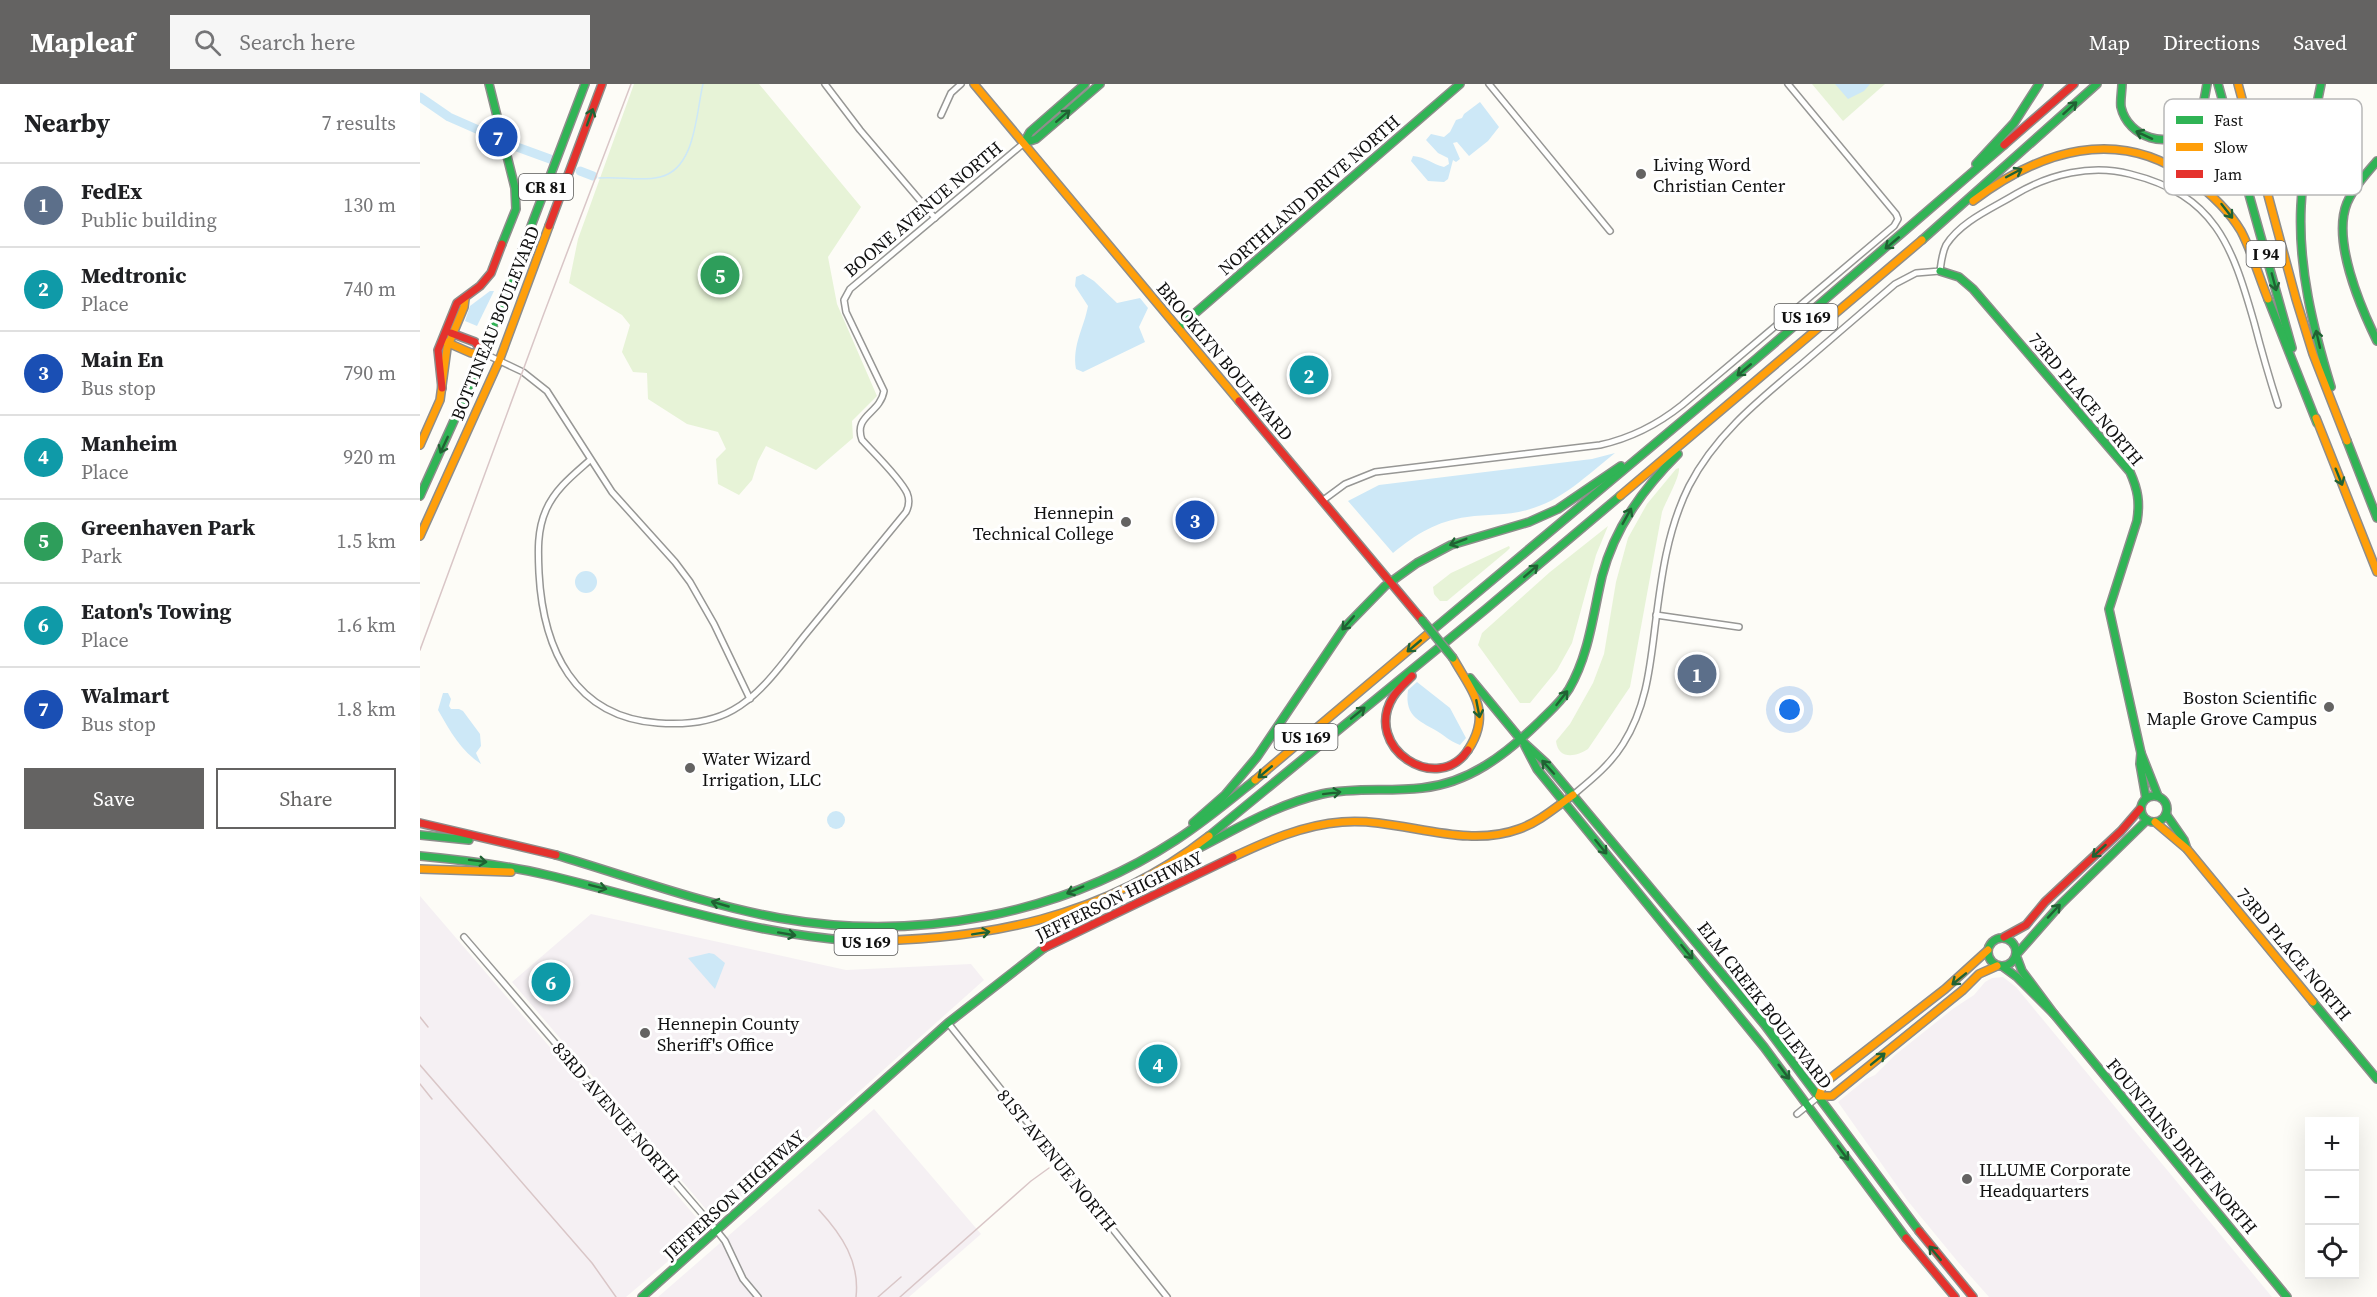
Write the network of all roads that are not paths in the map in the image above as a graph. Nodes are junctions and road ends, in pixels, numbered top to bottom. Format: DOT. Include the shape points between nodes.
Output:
graph roads {
  1 [pos="489,84"];
  2 [pos="585,84"];
  3 [pos="602,84"];
  4 [pos="825,84"];
  5 [pos="961,84"];
  6 [pos="974,84"];
  7 [pos="1085,84"];
  8 [pos="1101,84"];
  9 [pos="1460,84"];
  10 [pos="1489,84"];
  11 [pos="1788,84"];
  12 [pos="2039,84"];
  13 [pos="2074,84"];
  14 [pos="2097,84"];
  15 [pos="2122,84"];
  16 [pos="2207,84"];
  17 [pos="2218,84"];
  18 [pos="2238,84"];
  19 [pos="2321,84"];
  20 [pos="2206,99"];
  21 [pos="2222,99"];
  22 [pos="2242,99"];
  23 [pos="2318,99"];
  24 [pos="941,115"];
  25 [pos="2164,140"];
  26 [pos="1023,143"];
  27 [pos="2164,161"];
  28 [pos="2377,161"];
  29 [pos="2362,177"];
  30 [pos="2164,184"];
  31 [pos="2181,195"];
  32 [pos="2213,195"];
  33 [pos="2250,195"];
  34 [pos="2268,195"];
  35 [pos="2302,195"];
  36 [pos="2350,195"];
  37 [pos="1937,205"];
  38 [pos="935,218"];
  39 [pos="1610,231"];
  40 [pos="1917,245"];
  41 [pos="1940,271"];
  42 [pos="1178,328"];
  43 [pos="449,333"];
  44 [pos="2377,341"];
  45 [pos="445,342"];
  46 [pos="483,353"];
  47 [pos="499,361"];
  48 [pos="1748,388"];
  49 [pos="2278,405"];
  50 [pos="2317,423"];
  51 [pos="1675,428"];
  52 [pos="420,445"];
  53 [pos="2352,455"];
  54 [pos="590,460"];
  55 [pos="420,496"];
  56 [pos="1322,501"];
  57 [pos="2377,518"];
  58 [pos="420,536"];
  59 [pos="2377,572"];
  60 [pos="1391,583"];
  61 [pos="1486,609"];
  62 [pos="1656,615"];
  63 [pos="1739,627"];
  64 [pos="1452,658"];
  65 [pos="750,699"];
  66 [pos="1522,741"];
  67 [pos="2141,753"];
  68 [pos="1573,795"];
  69 [pos="2158,796"];
  70 [pos="2146,798"];
  71 [pos="1564,802"];
  72 [pos="2140,809"];
  73 [pos="2166,814"];
  74 [pos="2147,820"];
  75 [pos="2155,822"];
  76 [pos="420,824"];
  77 [pos="420,835"];
  78 [pos="2187,849"];
  79 [pos="543,851"];
  80 [pos="420,856"];
  81 [pos="1183,856"];
  82 [pos="1129,866"];
  83 [pos="420,869"];
  84 [pos="541,873"];
  85 [pos="464,937"];
  86 [pos="2004,937"];
  87 [pos="1988,950"];
  88 [pos="2016,956"];
  89 [pos="2000,966"];
  90 [pos="2054,1014"];
  91 [pos="948,1023"];
  92 [pos="2377,1079"];
  93 [pos="1819,1096"];
  94 [pos="1808,1105"];
  95 [pos="1797,1114"];
  96 [pos="717,1231"];
  97 [pos="642,1297"];
  98 [pos="758,1297"];
  99 [pos="1167,1297"];
  100 [pos="1955,1297"];
  101 [pos="1973,1297"];
  102 [pos="2287,1297"];
  1 -- 43 [label="main road" via="515,188 516,209 497,263 465,299"];
  2 -- 46 [label="main road, BOTTINEAU BOULEVARD / CR 81"];
  47 -- 3 [label="main road, BOTTINEAU BOULEVARD / CR 81, one-way"];
  4 -- 38 [label="street"];
  5 -- 24 [label="street" via="951,93"];
  6 -- 26 [label="main road, BROOKLYN BOULEVARD"];
  7 -- 26 [label="main road, BOONE AVENUE NORTH" via="1030,132"];
  26 -- 8 [label="main road, BOONE AVENUE NORTH, one-way" via="1036,139"];
  9 -- 42 [label="main road, NORTHLAND DRIVE NORTH"];
  10 -- 39 [label="street"];
  11 -- 56 [label="street" via="1896,214 1894,225 1650,428 1600,445 1375,472 1345,484"];
  12 -- 37 [label="main road" via="2014,123"];
  13 -- 37 [label="main road, US 169"];
  40 -- 14 [label="main road, US 169, one-way"];
  25 -- 15 [label="main road, one-way" via="2144,137 2126,122 2120,106"];
  16 -- 20 [label="main road, one-way"];
  17 -- 21 [label="main road, I 94, one-way"];
  18 -- 22 [label="main road, I 94"];
  23 -- 19 [label="main road, one-way"];
  26 -- 38 [label="street, BOONE AVENUE NORTH"];
  26 -- 42 [label="main road, BROOKLYN BOULEVARD"];
  40 -- 27 [label="main road, one-way" via="2005,178 2050,156 2106,149"];
  28 -- 29 [label="main road"];
  30 -- 41 [label="street" via="2125,173 2091,170 2037,183 1959,231 1947,244"];
  31 -- 49 [label="street" via="2206,215 2228,244 2242,278"];
  32 -- 50 [label="main road, one-way" via="2241,232"];
  33 -- 50 [label="main road, I 94, one-way"];
  34 -- 53 [label="main road, I 94" via="2296,299"];
  53 -- 35 [label="main road, one-way" via="2320,349 2304,276"];
  36 -- 44 [label="main road" via="2342,230 2345,252"];
  37 -- 51 [label="main road, US 169, one-way"];
  38 -- 65 [label="street, BOONE AVENUE NORTH" via="850,289 844,300 884,391 877,408 862,420 859,432 905,489 908,507"];
  40 -- 48 [label="main road, US 169"];
  41 -- 62 [label="street" via="1916,273 1895,284 1743,414 1715,444 1689,486 1672,526"];
  41 -- 67 [label="main road, 73RD PLACE NORTH" via="1959,277 1973,289 2133,478 2139,493 2139,510 2111,591 2109,609"];
  42 -- 56 [label="main road, BROOKLYN BOULEVARD"];
  43 -- 45 [label="main road"];
  43 -- 46 [label="main road" via="475,342"];
  45 -- 46 [label="main road" via="471,353"];
  45 -- 52 [label="main road" via="439,403"];
  46 -- 47 [label="street"];
  46 -- 55 [label="main road, BOTTINEAU BOULEVARD / CR 81, one-way"];
  47 -- 54 [label="street" via="543,386"];
  47 -- 58 [label="main road, BOTTINEAU BOULEVARD / CR 81"];
  61 -- 48 [label="main road, US 169, one-way"];
  66 -- 48 [label="main road, one-way" via="1571,686 1584,654 1607,559 1627,514 1662,469"];
  50 -- 59 [label="main road, I 94, one-way"];
  51 -- 60 [label="main road, one-way" via="1560,508 1524,524 1452,544"];
  51 -- 82 [label="main road, US 169, one-way" via="1218,811"];
  53 -- 57 [label="main road, I 94"];
  54 -- 65 [label="street" via="627,511 690,582"];
  54 -- 65 [label="street" via="552,499 539,541 545,625 577,685 598,705 638,721 707,721"];
  56 -- 60 [label="main road, BROOKLYN BOULEVARD"];
  60 -- 64 [label="main road, BROOKLYN BOULEVARD, bridge"];
  60 -- 82 [label="main road, one-way" via="1360,609 1335,638 1257,757 1234,785 1192,824"];
  64 -- 61 [label="main road, one-way" via="1476,698 1479,730 1470,750 1456,762 1440,769 1418,766 1405,760 1389,740 1385,718 1391,699"];
  81 -- 61 [label="main road, US 169, one-way"];
  62 -- 63 [label="street"];
  62 -- 68 [label="street" via="1648,677 1637,717 1613,759"];
  64 -- 66 [label="main road, ELM CREEK BOULEVARD"];
  68 -- 66 [label="main road, ELM CREEK BOULEVARD, one-way"];
  66 -- 71 [label="main road, ELM CREEK BOULEVARD" via="1537,769"];
  81 -- 66 [label="main road, one-way" via="1303,799 1345,791 1422,788 1452,782 1481,770"];
  67 -- 69 [label="main road, 73RD PLACE NORTH"];
  67 -- 70 [label="main road, 73RD PLACE NORTH"];
  68 -- 71 [label="main road, JEFFERSON HIGHWAY"];
  68 -- 93 [label="main road, ELM CREEK BOULEVARD" via="1702,948"];
  69 -- 70 [label="main road"];
  69 -- 73 [label="main road" via="2165,802"];
  70 -- 72 [label="main road"];
  71 -- 91 [label="main road, JEFFERSON HIGHWAY" via="1517,830 1484,836 1458,836 1380,822 1321,825 1283,835 1036,952"];
  71 -- 94 [label="main road, ELM CREEK BOULEVARD, one-way"];
  72 -- 74 [label="main road"];
  72 -- 86 [label="main road, one-way" via="2026,925"];
  73 -- 75 [label="main road"];
  73 -- 78 [label="main road, 73RD PLACE NORTH"];
  74 -- 75 [label="main road"];
  88 -- 74 [label="main road, one-way" via="2078,885"];
  75 -- 78 [label="main road, 73RD PLACE NORTH"];
  76 -- 79 [label="main road"];
  77 -- 79 [label="main road, US 169"];
  78 -- 92 [label="main road, 73RD PLACE NORTH"];
  82 -- 79 [label="main road, US 169, one-way" via="1064,895 983,918 899,928 859,927 814,924 752,912"];
  80 -- 84 [label="main road, US 169, one-way" via="488,862"];
  84 -- 81 [label="main road, US 169, one-way" via="771,932 818,939 890,942 976,934 1051,916 1130,886"];
  83 -- 84 [label="main road"];
  85 -- 96 [label="street, 83RD AVENUE NORTH"];
  86 -- 87 [label="main road" via="1994,939"];
  86 -- 88 [label="main road" via="2013,942"];
  87 -- 89 [label="main road" via="1990,960"];
  87 -- 93 [label="main road, one-way" via="1945,990 1823,1084"];
  88 -- 89 [label="main road" via="2011,963"];
  88 -- 90 [label="main road, FOUNTAINS DRIVE NORTH"];
  89 -- 90 [label="main road, FOUNTAINS DRIVE NORTH" via="2013,972"];
  93 -- 89 [label="main road, one-way" via="1832,1096 1979,974"];
  90 -- 102 [label="main road, FOUNTAINS DRIVE NORTH"];
  91 -- 96 [label="main road, JEFFERSON HIGHWAY"];
  91 -- 99 [label="street, 81ST AVENUE NORTH"];
  93 -- 94 [label="street"];
  101 -- 93 [label="main road, ELM CREEK BOULEVARD, one-way" via="1898,1206"];
  94 -- 95 [label="street"];
  94 -- 100 [label="main road, ELM CREEK BOULEVARD, one-way" via="1892,1220"];
  96 -- 97 [label="main road, JEFFERSON HIGHWAY"];
  96 -- 98 [label="street, 83RD AVENUE NORTH" via="743,1279"];
}
